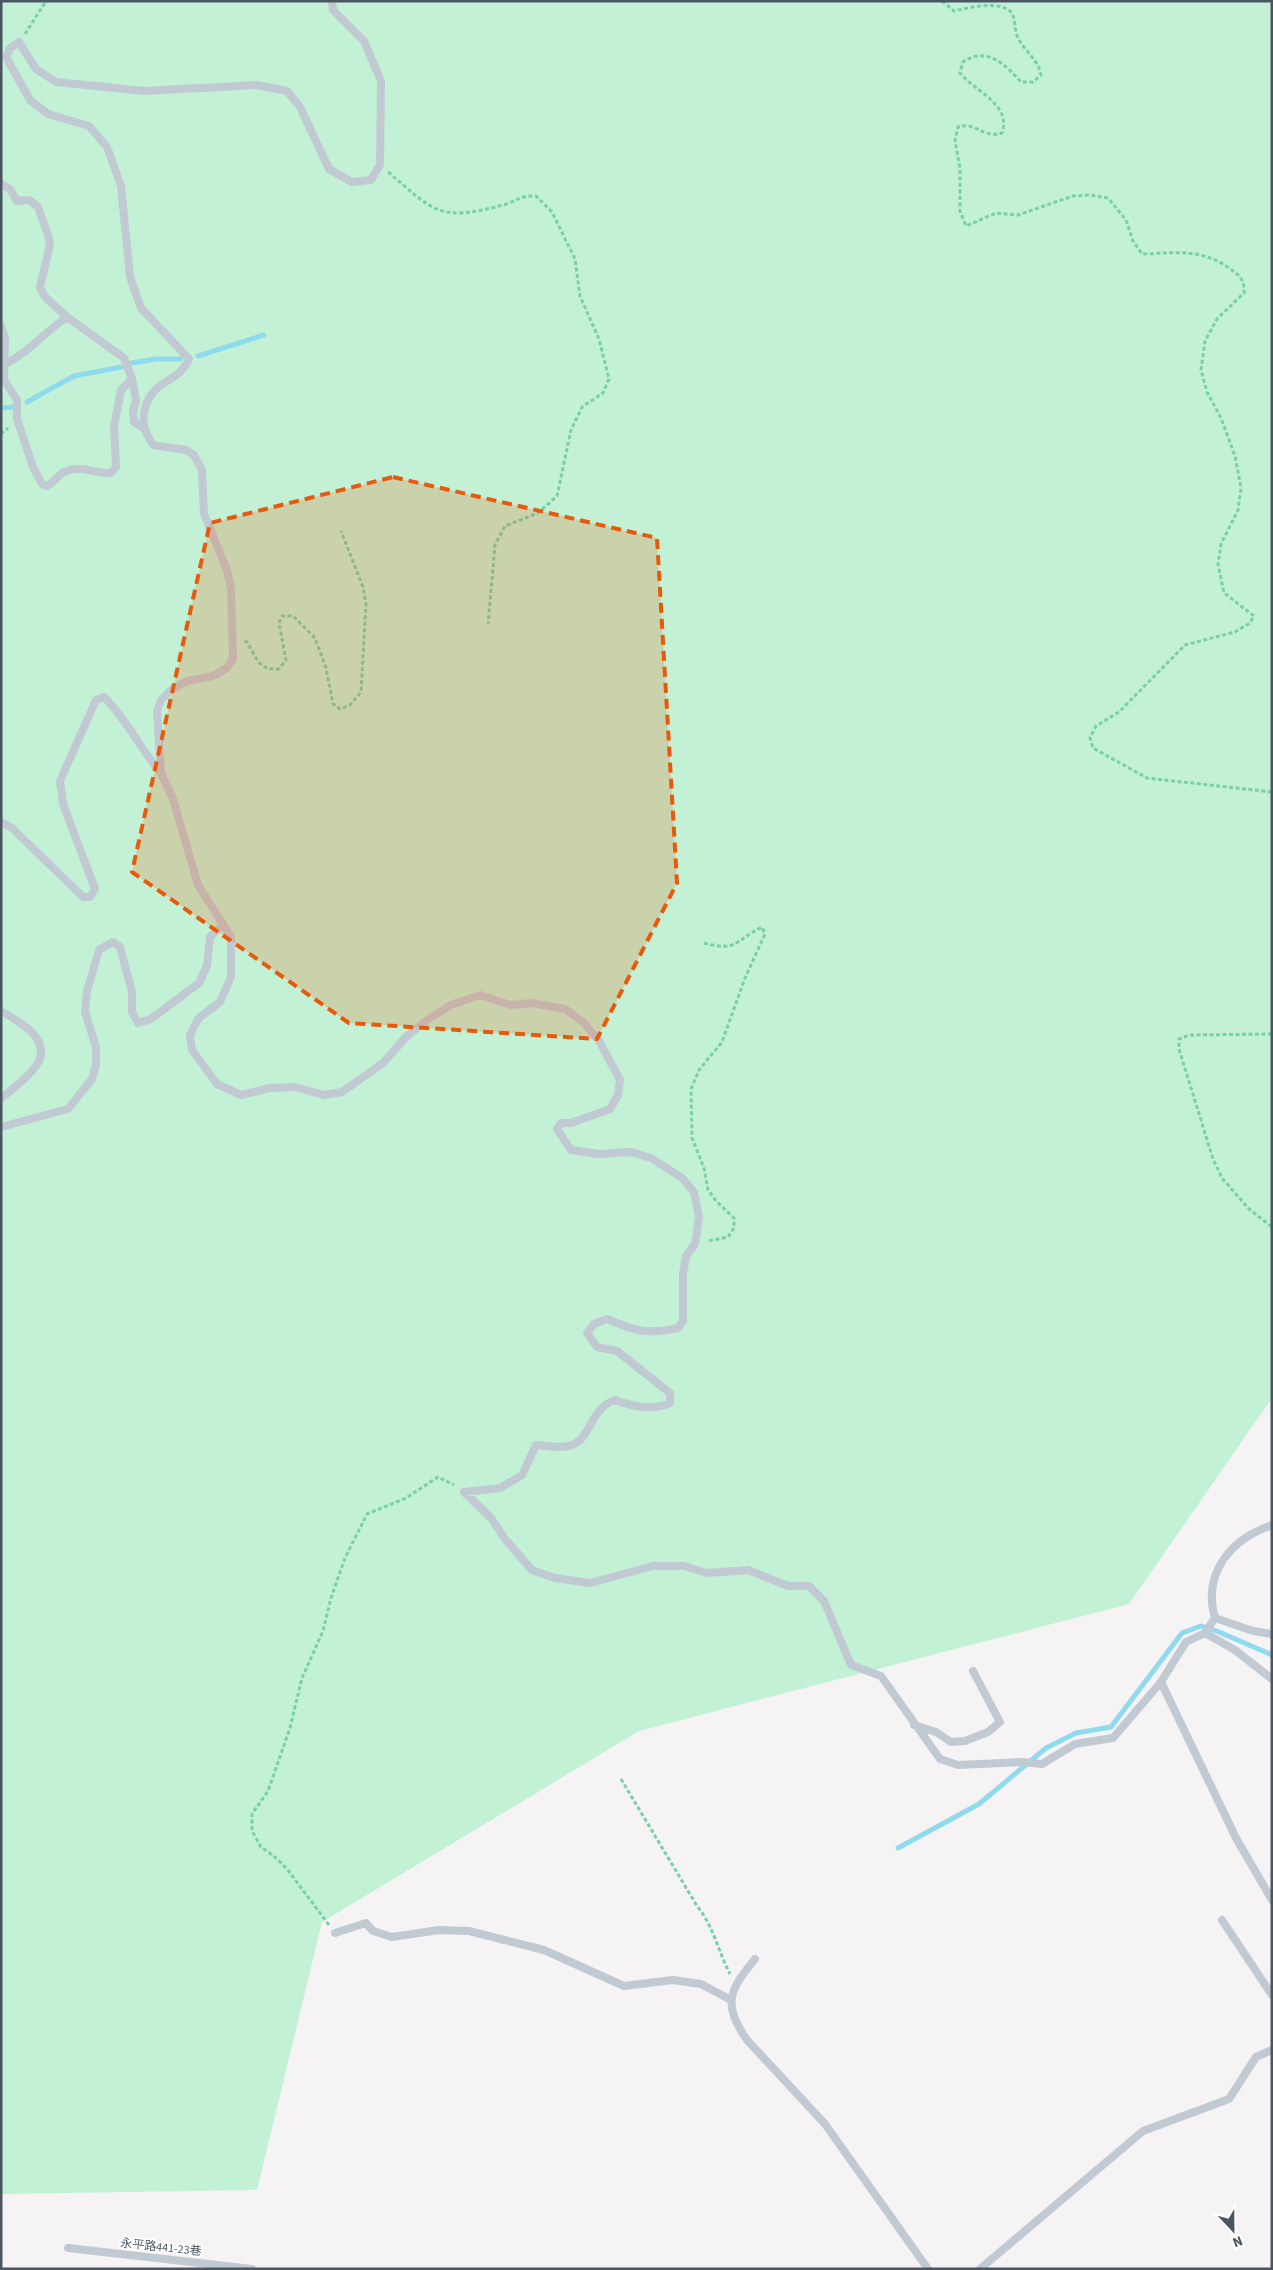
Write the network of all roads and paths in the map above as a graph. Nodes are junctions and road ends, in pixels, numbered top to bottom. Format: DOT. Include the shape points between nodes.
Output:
graph roads {
  1 [pos="46,1"];
  2 [pos="332,1"];
  3 [pos="942,1"];
  4 [pos="20,42"];
  5 [pos="380,166"];
  6 [pos="1,184"];
  7 [pos="67,316"];
  8 [pos="1,326"];
  9 [pos="4,365"];
  10 [pos="132,379"];
  11 [pos="143,428"];
  12 [pos="341,531"];
  13 [pos="488,624"];
  14 [pos="231,625"];
  15 [pos="161,772"];
  16 [pos="1272,792"];
  17 [pos="1,822"];
  18 [pos="223,924"];
  19 [pos="704,943"];
  20 [pos="1,1011"];
  21 [pos="1272,1034"];
  22 [pos="1,1099"];
  23 [pos="1,1127"];
  24 [pos="1272,1227"];
  25 [pos="694,1244"];
  26 [pos="464,1492"];
  27 [pos="1272,1525"];
  28 [pos="1215,1618"];
  29 [pos="1205,1633"];
  30 [pos="1272,1634"];
  31 [pos="974,1671"];
  32 [pos="1272,1679"];
  33 [pos="1161,1682"];
  34 [pos="914,1725"];
  35 [pos="621,1779"];
  36 [pos="1272,1900"];
  37 [pos="1222,1920"];
  38 [pos="335,1934"];
  39 [pos="754,1958"];
  40 [pos="735,1984"];
  41 [pos="1272,1995"];
  42 [pos="731,2000"];
  43 [pos="1272,2050"];
  44 [pos="68,2248"];
  45 [pos="226,2267"];
  46 [pos="252,2269"];
  47 [pos="928,2269"];
  48 [pos="980,2269"];
  1 -- 4 [label="path"];
  2 -- 5 [label="lane" via="333,10 364,41 380,81"];
  3 -- 16 [label="path" via="954,11 991,2 1001,4 1012,13 1017,38 1040,67 1040,75 1033,82 1021,82 995,58 983,55 963,62 960,72 968,84 988,95 1002,114 1004,126 1002,134 994,136 967,124 958,128 955,141 960,168 960,211 966,226 996,213 1018,214 1073,196 1108,198 1126,220 1133,241 1142,254 1192,252 1215,258 1241,276 1244,293 1217,319 1205,341 1201,370 1235,456 1241,488 1238,510 1221,544 1218,564 1224,593 1254,616 1250,623 1235,632 1185,645 1118,712 1096,726 1090,738 1094,748 1147,778"];
  4 -- 5 [label="lane" via="36,70 56,82 145,91 256,85 287,91 300,107 329,169 352,182 371,180"];
  4 -- 11 [label="lane" via="10,48 6,58 30,100 48,114 89,126 107,147 121,186 130,277 141,308 189,359 184,372 150,393 144,410"];
  5 -- 13 [label="path" via="423,202 441,212 465,214 503,206 522,195 536,196 552,212 575,259 580,296 599,339 609,379 603,393 582,407 571,430 557,496 538,513 505,526 495,545"];
  6 -- 7 [label="lane" via="10,189 17,201 29,200 38,206 50,245 40,287 45,297"];
  7 -- 9 [label="lane" via="21,357"];
  7 -- 10 [label="lane" via="124,358"];
  8 -- 9 [label="lane" via="6,338"];
  9 -- 10 [label="lane" via="4,380 17,400 17,419 32,467 46,486 54,483 62,473 79,468 111,473 116,467 114,427 121,390"];
  10 -- 11 [label="lane" via="136,400 134,422"];
  11 -- 14 [label="lane" via="153,445 186,450 194,455 202,470 204,514 231,588"];
  12 -- 14 [label="path" via="363,586 366,604 361,692 350,705 340,708 332,704 326,668 315,638 293,616 282,616 279,623 286,660 279,669 271,670 260,665"];
  14 -- 15 [label="lane" via="233,658 227,668 213,676 187,681 161,700 157,711"];
  15 -- 17 [label="lane" via="146,756 115,708 104,697 96,700 60,781 63,804 95,889 90,896 83,897 12,828"];
  15 -- 18 [label="lane" via="174,799 198,885"];
  18 -- 23 [label="lane" via="210,937 207,966 199,983 151,1018 138,1023 132,1012 132,992 120,947 112,942 99,950 86,1012 96,1047 92,1079 68,1108"];
  18 -- 25 [label="lane" via="231,937 231,977 220,1002 199,1018 190,1036 192,1050 217,1084 241,1095 270,1088 295,1087 324,1096 342,1092 383,1063 406,1037 450,1005 480,995 510,1005 532,1003 565,1010 583,1022 599,1041 620,1080 618,1095 610,1109 571,1123 561,1123 557,1129 570,1150 599,1154 631,1152 651,1158 682,1178 694,1192 699,1217"];
  19 -- 25 [label="path" via="733,946 762,927 764,934 722,1042 699,1070 691,1089 692,1138 704,1168 708,1190 734,1218 734,1228 728,1236"];
  20 -- 22 [label="lane" via="30,1029 39,1041 41,1054 36,1066"];
  21 -- 24 [label="path" via="1189,1035 1179,1039 1179,1049 1213,1159 1222,1178 1249,1209"];
  25 -- 26 [label="lane" via="686,1256 683,1321 678,1328 658,1333 642,1331 607,1319 594,1324 587,1333 597,1347 617,1351 670,1393 670,1403 658,1408 614,1400 604,1403 581,1441 568,1446 536,1446 522,1475 500,1488"];
  26 -- 34 [label="lane" via="491,1518 504,1539 532,1570 556,1578 590,1583 653,1566 684,1566 707,1573 748,1570 788,1586 809,1586 824,1601 851,1665 881,1676"];
  26 -- 38 [label="path" via="438,1477 406,1498 367,1514 345,1558 323,1631 302,1678 290,1728 268,1790 252,1814 252,1831 261,1847 287,1869"];
  27 -- 28 [label="lane" via="1234,1544 1219,1567 1212,1586 1211,1603"];
  28 -- 29 [label="lane"];
  28 -- 30 [label="lane"];
  29 -- 32 [label="lane" via="1236,1650"];
  29 -- 33 [label="lane" via="1186,1642"];
  31 -- 34 [label="lane" via="1000,1722 988,1732 965,1741 951,1742 936,1732"];
  33 -- 34 [label="lane" via="1113,1738 1075,1744 1042,1764 958,1765 940,1759"];
  33 -- 36 [label="lane" via="1236,1838"];
  35 -- 40 [label="path" via="697,1906 709,1920 718,1950"];
  37 -- 41 [label="lane"];
  38 -- 42 [label="lane" via="366,1923 373,1931 392,1937 439,1930 469,1931 544,1950 624,1986 673,1980 700,1984"];
  39 -- 40 [label="lane"];
  40 -- 42 [label="lane"];
  42 -- 47 [label="lane" via="736,2025 746,2040 825,2124"];
  43 -- 48 [label="lane" via="1256,2058 1229,2099 1143,2131"];
  44 -- 45 [label="lane, 永平路441-23巷"];
  45 -- 46 [label="lane, 永平路441-23巷"];
}
